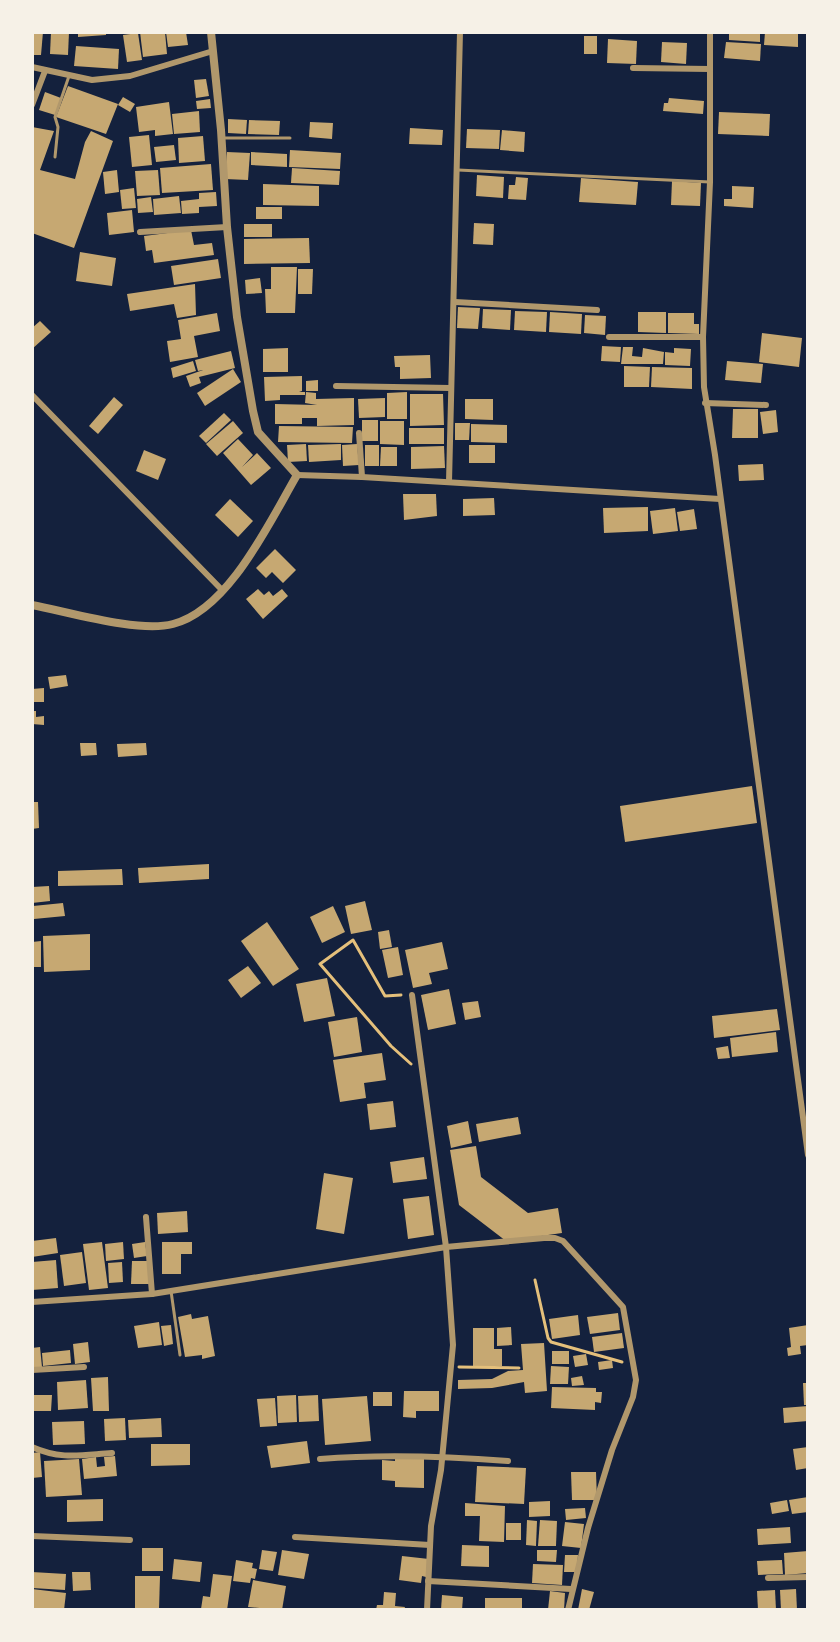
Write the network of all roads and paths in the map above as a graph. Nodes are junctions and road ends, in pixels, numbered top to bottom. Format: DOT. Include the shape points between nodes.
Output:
graph roads {
  1 [pos="211,32"];
  2 [pos="460,32"];
  3 [pos="710,32"];
  4 [pos="213,51"];
  5 [pos="32,67"];
  6 [pos="633,68"];
  7 [pos="710,69"];
  8 [pos="45,71"];
  9 [pos="69,76"];
  10 [pos="32,105"];
  11 [pos="221,138"];
  12 [pos="290,138"];
  13 [pos="55,157"];
  14 [pos="458,170"];
  15 [pos="710,182"];
  16 [pos="227,227"];
  17 [pos="140,232"];
  18 [pos="455,302"];
  19 [pos="597,310"];
  20 [pos="609,337"];
  21 [pos="703,337"];
  22 [pos="336,386"];
  23 [pos="450,388"];
  24 [pos="32,395"];
  25 [pos="705,403"];
  26 [pos="766,405"];
  27 [pos="359,433"];
  28 [pos="297,475"];
  29 [pos="362,477"];
  30 [pos="449,482"];
  31 [pos="720,499"];
  32 [pos="222,590"];
  33 [pos="32,605"];
  34 [pos="412,995"];
  35 [pos="423,1075"];
  36 [pos="808,1155"];
  37 [pos="146,1217"];
  38 [pos="446,1247"];
  39 [pos="535,1280"];
  40 [pos="171,1291"];
  41 [pos="152,1294"];
  42 [pos="32,1302"];
  43 [pos="180,1355"];
  44 [pos="634,1363"];
  45 [pos="84,1367"];
  46 [pos="452,1367"];
  47 [pos="519,1368"];
  48 [pos="32,1370"];
  49 [pos="32,1447"];
  50 [pos="112,1453"];
  51 [pos="442,1455"];
  52 [pos="320,1459"];
  53 [pos="508,1461"];
  54 [pos="32,1536"];
  55 [pos="295,1537"];
  56 [pos="130,1540"];
  57 [pos="430,1545"];
  58 [pos="808,1577"];
  59 [pos="768,1578"];
  60 [pos="428,1581"];
  61 [pos="571,1589"];
  62 [pos="427,1610"];
  63 [pos="568,1610"];
  1 -- 4 [label="street"];
  2 -- 14 [label="street"];
  3 -- 7 [label="street"];
  4 -- 9 [label="street" via="130,76"];
  4 -- 11 [label="street"];
  5 -- 8 [label="street"];
  6 -- 7 [label="street"];
  7 -- 15 [label="street"];
  8 -- 9 [label="street"];
  8 -- 10 [label="street"];
  9 -- 13 [label="lane" via="55,117"];
  11 -- 12 [label="lane"];
  11 -- 16 [label="street"];
  14 -- 15 [label="lane"];
  14 -- 18 [label="street"];
  15 -- 21 [label="street"];
  16 -- 17 [label="street"];
  16 -- 28 [label="street" via="258,432"];
  18 -- 19 [label="street"];
  18 -- 23 [label="street"];
  20 -- 21 [label="street"];
  21 -- 25 [label="street"];
  22 -- 23 [label="street"];
  23 -- 30 [label="street"];
  24 -- 32 [label="street"];
  25 -- 26 [label="street"];
  25 -- 31 [label="street"];
  27 -- 29 [label="street"];
  28 -- 29 [label="street"];
  28 -- 32 [label="street" via="239,573"];
  29 -- 30 [label="street"];
  30 -- 31 [label="street"];
  31 -- 36 [label="street"];
  32 -- 33 [label="street" via="196,613 172,624 140,626"];
  34 -- 35 [label="street"];
  34 -- 35 [label="path" via="385,996 353,940 320,964"];
  35 -- 38 [label="street"];
  37 -- 41 [label="street"];
  38 -- 40 [label="street"];
  38 -- 44 [label="street" via="563,1241 623,1307"];
  38 -- 46 [label="street"];
  39 -- 44 [label="path" via="551,1342"];
  40 -- 41 [label="street"];
  40 -- 43 [label="lane"];
  41 -- 42 [label="street"];
  44 -- 61 [label="street" via="633,1397"];
  45 -- 48 [label="street"];
  46 -- 47 [label="path"];
  46 -- 51 [label="street"];
  49 -- 50 [label="street" via="61,1457"];
  51 -- 52 [label="street"];
  51 -- 53 [label="street"];
  51 -- 57 [label="street"];
  54 -- 56 [label="street"];
  55 -- 57 [label="street"];
  57 -- 60 [label="street"];
  58 -- 59 [label="street"];
  60 -- 61 [label="street"];
  60 -- 62 [label="street"];
  61 -- 63 [label="street"];
}
